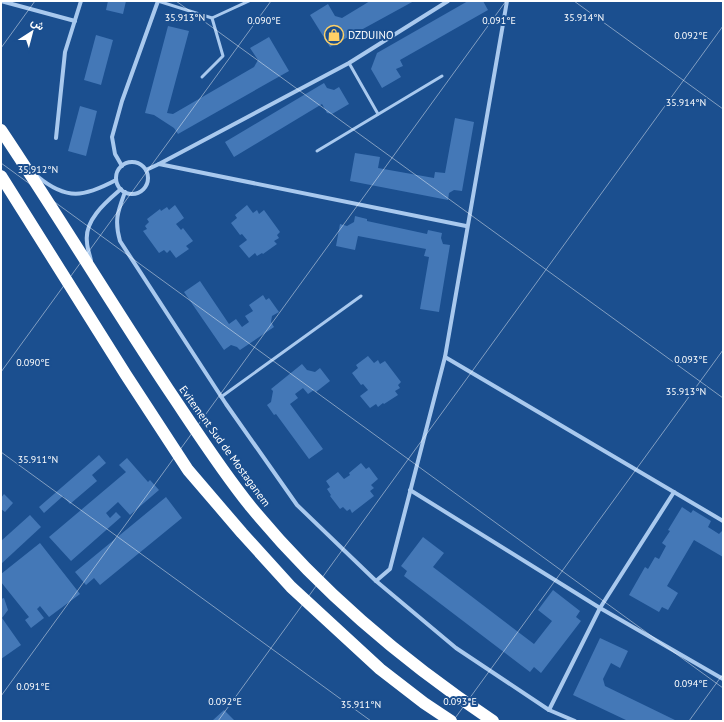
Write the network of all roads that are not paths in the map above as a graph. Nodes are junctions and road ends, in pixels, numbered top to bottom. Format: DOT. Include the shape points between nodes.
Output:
graph roads {
  1 [pos="1,1"];
  2 [pos="81,1"];
  3 [pos="158,1"];
  4 [pos="249,1"];
  5 [pos="448,1"];
  6 [pos="507,1"];
  7 [pos="212,18"];
  8 [pos="75,21"];
  9 [pos="349,63"];
  10 [pos="442,76"];
  11 [pos="202,77"];
  12 [pos="378,114"];
  13 [pos="1,130"];
  14 [pos="56,138"];
  15 [pos="316,152"];
  16 [pos="159,164"];
  17 [pos="25,166"];
  18 [pos="122,166"];
  19 [pos="146,170"];
  20 [pos="1,176"];
  21 [pos="116,180"];
  22 [pos="123,191"];
  23 [pos="466,226"];
  24 [pos="94,273"];
  25 [pos="361,296"];
  26 [pos="445,357"];
  27 [pos="221,397"];
  28 [pos="410,490"];
  29 [pos="674,492"];
  30 [pos="723,521"];
  31 [pos="376,581"];
  32 [pos="600,608"];
  33 [pos="723,679"];
  34 [pos="550,710"];
  35 [pos="451,721"];
  36 [pos="493,721"];
  37 [pos="575,721"];
  1 -- 8 [label="street"];
  2 -- 8 [label="street"];
  3 -- 7 [label="lane"];
  3 -- 18 [label="street" via="122,101 112,137 115,154"];
  4 -- 7 [label="lane"];
  5 -- 9 [label="street"];
  6 -- 23 [label="street"];
  7 -- 11 [label="lane" via="223,56"];
  8 -- 14 [label="street" via="65,52"];
  9 -- 12 [label="lane"];
  9 -- 16 [label="street"];
  10 -- 12 [label="lane"];
  12 -- 15 [label="lane"];
  13 -- 17 [label="highway, Evitement Sud de Mostaganem"];
  16 -- 19 [label="street"];
  16 -- 23 [label="street"];
  17 -- 21 [label="street" via="47,184 81,195"];
  17 -- 24 [label="highway, Evitement Sud de Mostaganem"];
  18 -- 19 [label="street" via="138,164"];
  18 -- 21 [label="street"];
  19 -- 22 [label="street" via="148,181 143,190 134,194"];
  20 -- 35 [label="highway" via="188,470 291,587 380,669 424,704"];
  21 -- 22 [label="street"];
  22 -- 24 [label="street" via="103,206 88,228 86,241"];
  22 -- 27 [label="street" via="116,216 116,229 120,241"];
  23 -- 26 [label="street"];
  24 -- 36 [label="highway, Evitement Sud de Mostaganem" via="207,447 256,512 300,562 401,656"];
  25 -- 27 [label="lane"];
  26 -- 28 [label="street"];
  26 -- 29 [label="street"];
  27 -- 31 [label="street" via="297,505"];
  28 -- 31 [label="street" via="390,569"];
  28 -- 32 [label="street"];
  29 -- 30 [label="street"];
  29 -- 32 [label="street"];
  31 -- 34 [label="street" via="456,648"];
  32 -- 33 [label="street"];
  32 -- 34 [label="street"];
  34 -- 37 [label="street"];
}
